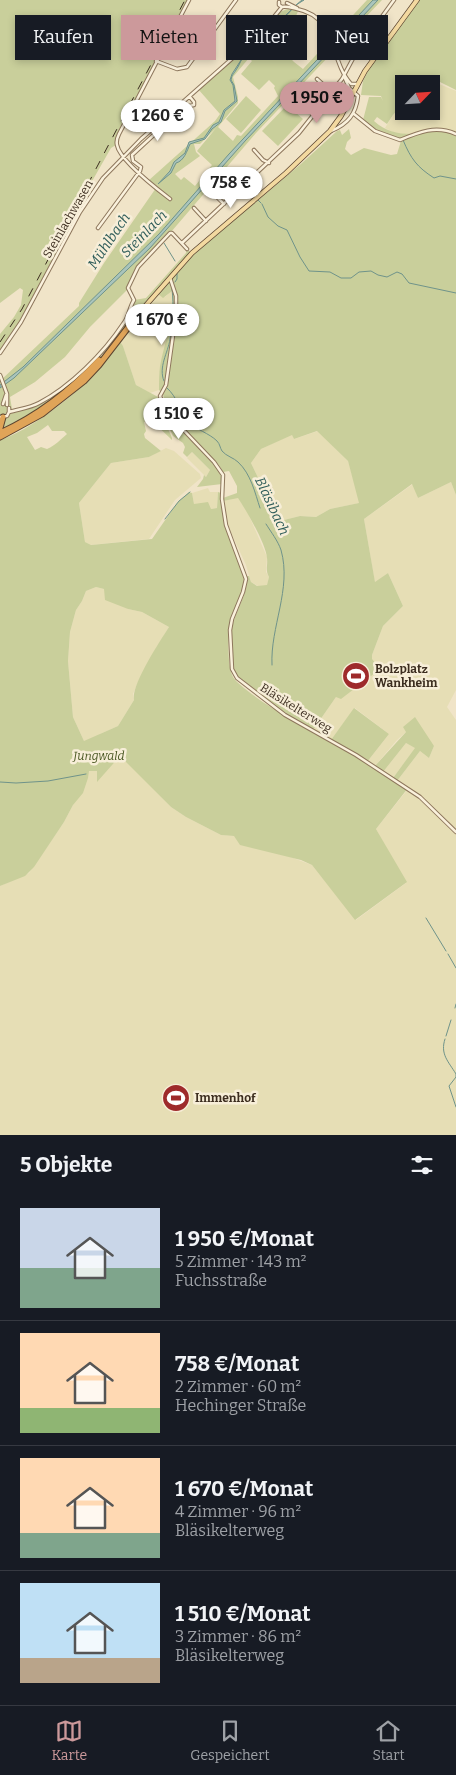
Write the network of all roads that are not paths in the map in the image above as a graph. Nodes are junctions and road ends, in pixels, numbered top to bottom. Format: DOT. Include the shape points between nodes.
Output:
graph roads {
  1 [pos="189,0"];
  2 [pos="236,0"];
  3 [pos="394,0"];
  4 [pos="417,0"];
  5 [pos="278,1"];
  6 [pos="285,3"];
  7 [pos="156,61"];
  8 [pos="344,76"];
  9 [pos="317,78"];
  10 [pos="348,81"];
  11 [pos="358,84"];
  12 [pos="331,92"];
  13 [pos="354,92"];
  14 [pos="190,96"];
  15 [pos="299,97"];
  16 [pos="316,112"];
  17 [pos="354,114"];
  18 [pos="338,120"];
  19 [pos="342,125"];
  20 [pos="330,131"];
  21 [pos="456,134"];
  22 [pos="254,150"];
  23 [pos="123,156"];
  24 [pos="269,163"];
  25 [pos="229,170"];
  26 [pos="139,173"];
  27 [pos="244,185"];
  28 [pos="212,192"];
  29 [pos="170,199"];
  30 [pos="224,204"];
  31 [pos="194,208"];
  32 [pos="206,221"];
  33 [pos="98,228"];
  34 [pos="182,243"];
  35 [pos="187,249"];
  36 [pos="169,276"];
  37 [pos="140,312"];
  38 [pos="0,353"];
  39 [pos="0,374"];
  40 [pos="6,407"];
  41 [pos="1,417"];
  42 [pos="2,433"];
  43 [pos="456,832"];
  1 -- 7 [label="street"];
  2 -- 7 [label="street" via="187,67 177,69"];
  3 -- 8 [label="street" via="357,51"];
  4 -- 11 [label="main road"];
  5 -- 6 [label="street" via="279,5"];
  6 -- 8 [label="street" via="322,23"];
  6 -- 14 [label="street, Steinlachwasen" via="261,33"];
  7 -- 23 [label="street" via="118,134 116,145"];
  8 -- 10 [label="street"];
  8 -- 12 [label="street"];
  8 -- 13 [label="street"];
  9 -- 12 [label="street"];
  10 -- 11 [label="street"];
  10 -- 13 [label="street"];
  11 -- 13 [label="main road"];
  12 -- 16 [label="street"];
  13 -- 17 [label="street" via="358,96"];
  13 -- 18 [label="main road"];
  14 -- 23 [label="street, Steinlachwasen"];
  14 -- 26 [label="street" via="193,106 184,107 132,155 133,161 141,167"];
  15 -- 16 [label="street"];
  16 -- 24 [label="street"];
  17 -- 19 [label="street"];
  17 -- 21 [label="street" via="375,131 400,140 425,130"];
  18 -- 19 [label="street"];
  18 -- 20 [label="main road"];
  19 -- 20 [label="street"];
  20 -- 36 [label="main road"];
  22 -- 24 [label="street"];
  23 -- 26 [label="street"];
  23 -- 38 [label="street, Steinlachwasen" via="88,199 21,322"];
  24 -- 27 [label="street"];
  25 -- 27 [label="street"];
  26 -- 29 [label="street"];
  26 -- 33 [label="street"];
  27 -- 30 [label="street"];
  28 -- 30 [label="street"];
  30 -- 32 [label="street"];
  31 -- 32 [label="street"];
  32 -- 34 [label="street"];
  34 -- 35 [label="street"];
  34 -- 40 [label="street" via="170,233 138,267 128,290 134,300 126,320 92,361 36,404 17,410"];
  36 -- 37 [label="main road"];
  36 -- 43 [label="street, Bläsikelterweg" via="176,296 176,309 166,384 160,396 174,420 223,475 226,525 246,579 230,630 230,654 236,678 286,715 420,797"];
  37 -- 42 [label="highway" via="74,385 41,411"];
  39 -- 40 [label="street" via="8,396"];
  40 -- 41 [label="street" via="7,416"];
  41 -- 42 [label="highway"];
}
